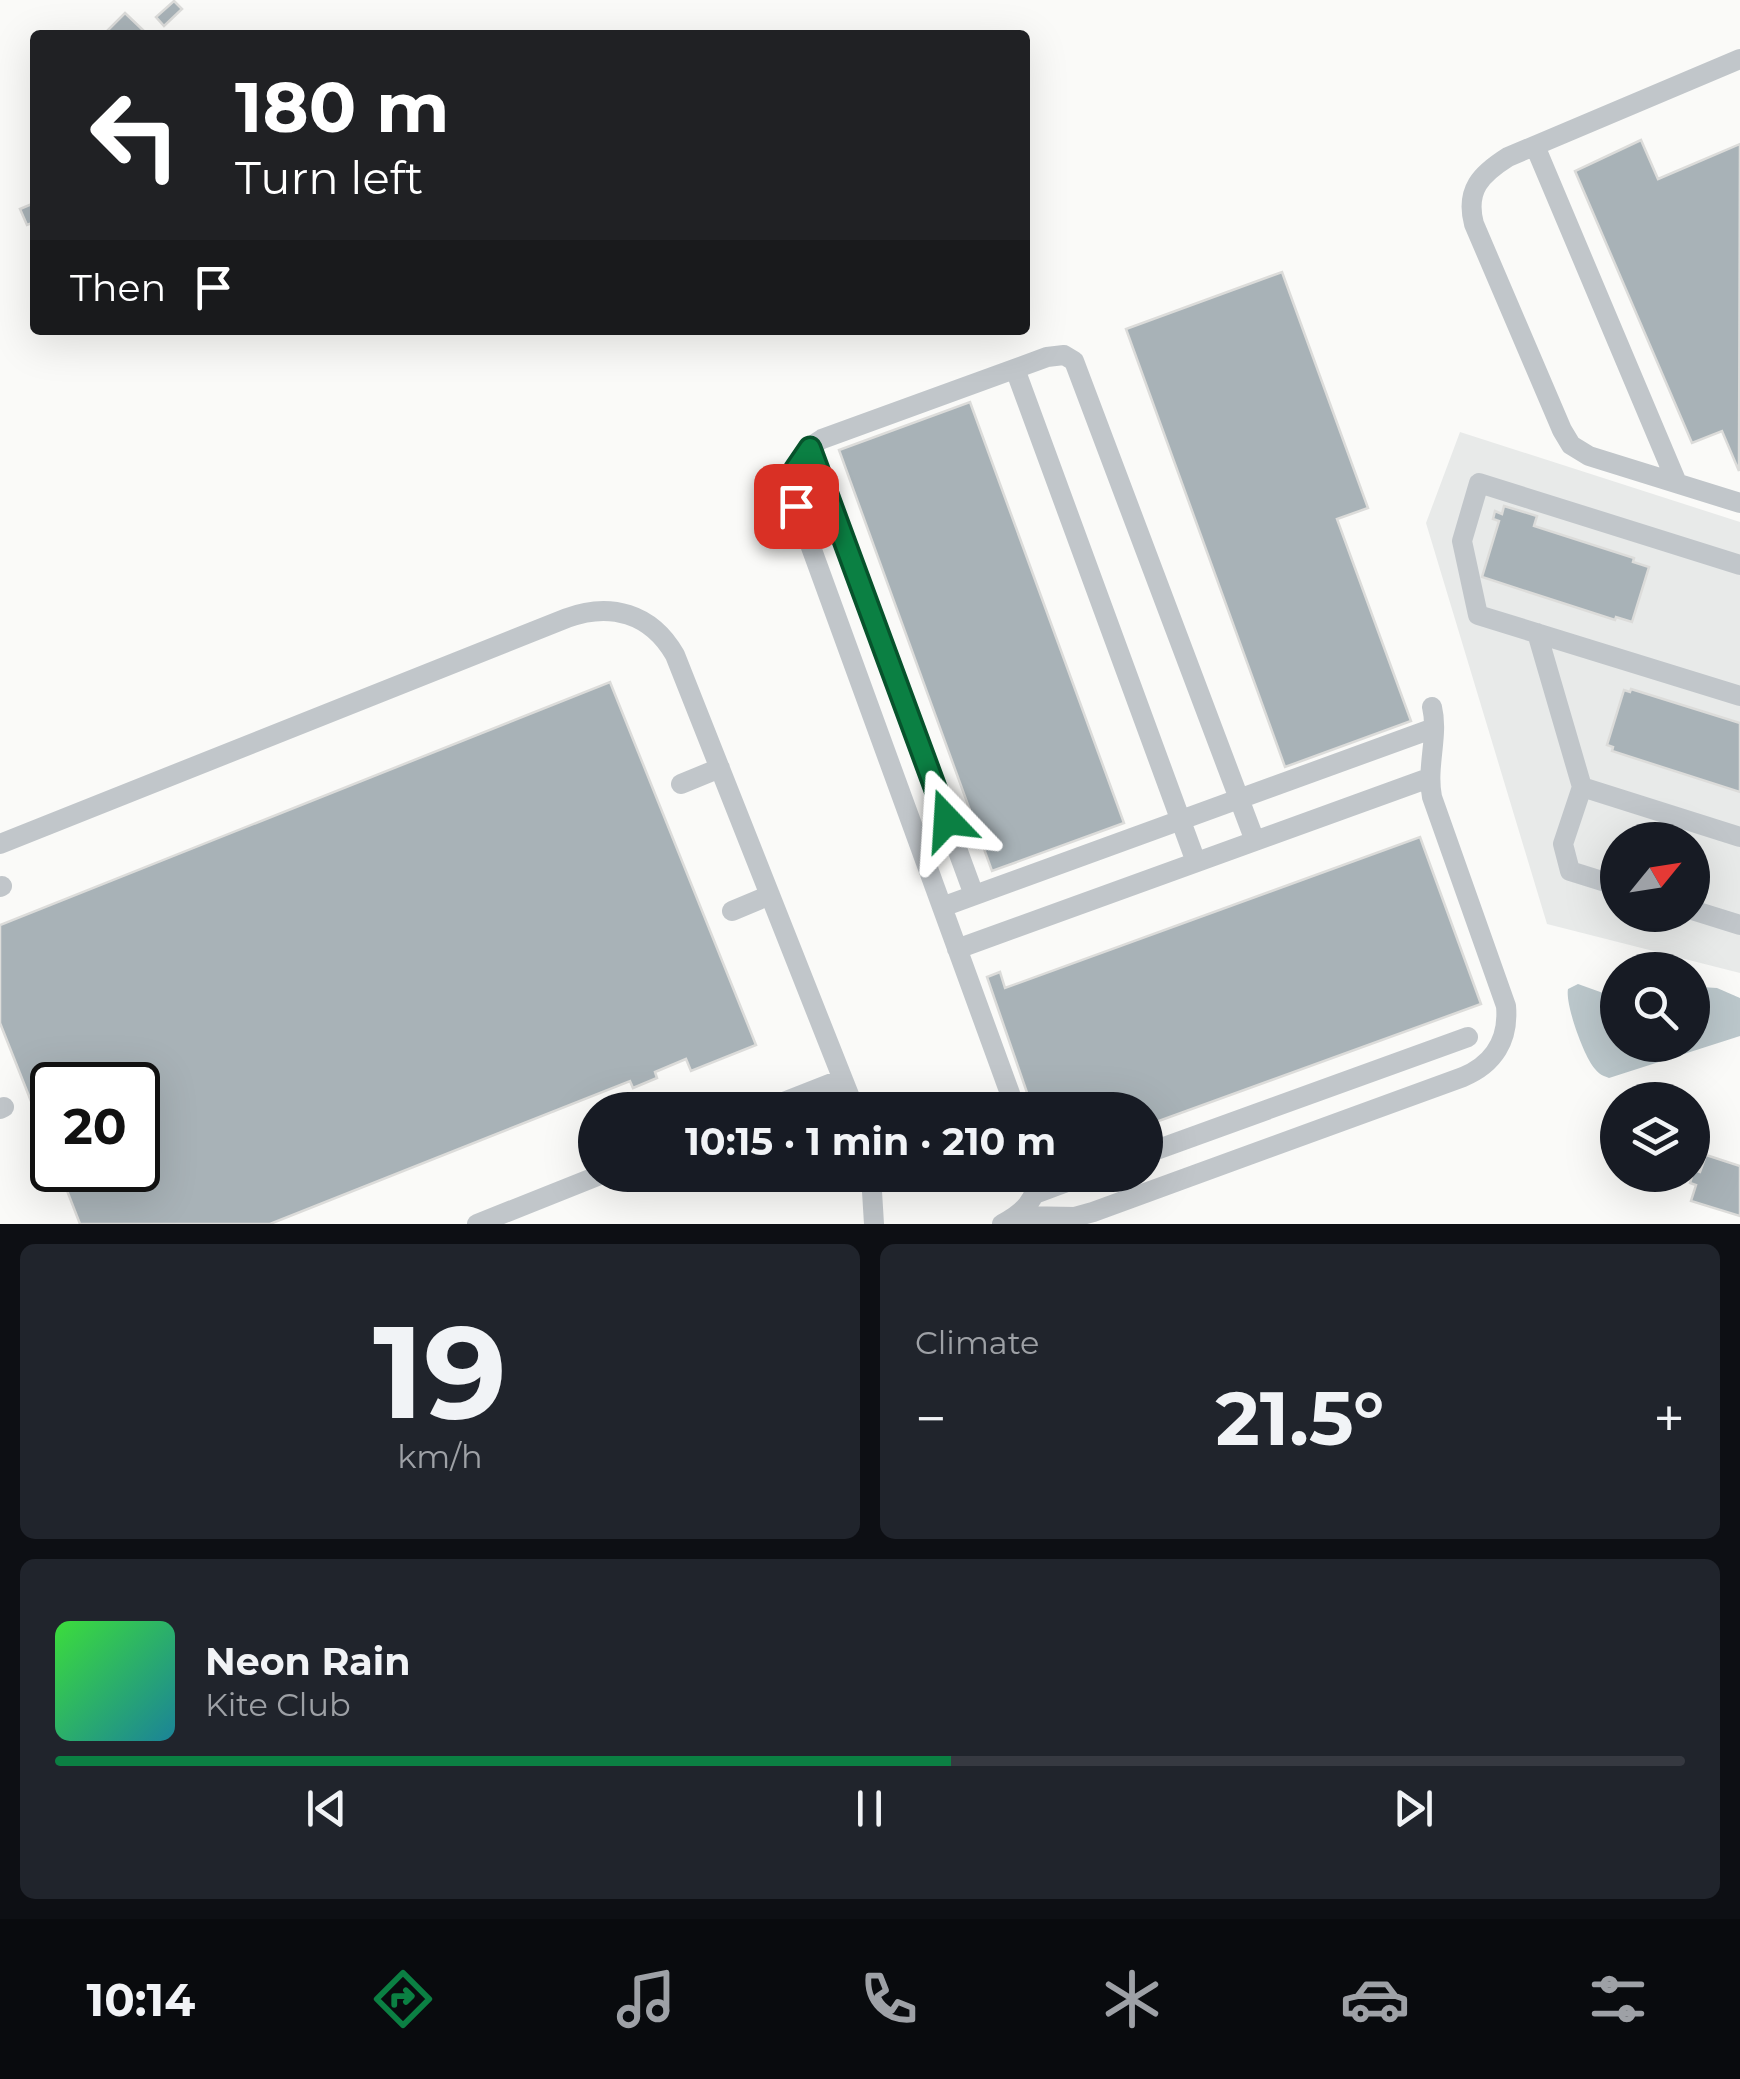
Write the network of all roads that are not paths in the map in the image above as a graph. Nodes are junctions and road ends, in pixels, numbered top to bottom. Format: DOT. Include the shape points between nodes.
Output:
graph roads {
  1 [pos="1740,59"];
  2 [pos="1534,146"];
  3 [pos="1015,369"];
  4 [pos="810,448"];
  5 [pos="1677,484"];
  6 [pos="1740,503"];
  7 [pos="1740,566"];
  8 [pos="1537,633"];
  9 [pos="1740,696"];
  10 [pos="720,768"];
  11 [pos="1429,778"];
  12 [pos="681,784"];
  13 [pos="1582,787"];
  14 [pos="1239,799"];
  15 [pos="1181,820"];
  16 [pos="1740,838"];
  17 [pos="1255,841"];
  18 [pos="0,844"];
  19 [pos="1196,862"];
  20 [pos="1600,880"];
  21 [pos="974,895"];
  22 [pos="770,896"];
  23 [pos="942,907"];
  24 [pos="732,911"];
  25 [pos="1710,916"];
  26 [pos="1740,925"];
  27 [pos="957,948"];
  28 [pos="1468,1037"];
  29 [pos="842,1078"];
  30 [pos="807,1092"];
  31 [pos="848,1092"];
  32 [pos="1009,1092"];
  33 [pos="1264,1111"];
  34 [pos="1276,1146"];
  35 [pos="1163,1147"];
  36 [pos="578,1184"];
  37 [pos="873,1192"];
  38 [pos="1030,1192"];
  39 [pos="1009,1220"];
  40 [pos="477,1224"];
  41 [pos="874,1224"];
  1 -- 2 [label="street"];
  2 -- 5 [label="street"];
  2 -- 5 [label="street" via="1488,170 1472,193 1474,224 1571,445"];
  3 -- 4 [label="street"];
  3 -- 14 [label="street" via="1058,355 1077,364"];
  3 -- 15 [label="street"];
  4 -- 21 [label="street"];
  4 -- 23 [label="street" via="795,470 796,506"];
  5 -- 6 [label="street"];
  7 -- 8 [label="street" via="1480,483 1462,540 1478,615"];
  8 -- 9 [label="street"];
  8 -- 13 [label="street"];
  10 -- 12 [label="street"];
  10 -- 18 [label="street" via="668,643 642,620 596,610"];
  10 -- 22 [label="street"];
  11 -- 14 [label="street" via="1433,717"];
  11 -- 17 [label="street"];
  11 -- 34 [label="street" via="1506,1006 1503,1040 1472,1074"];
  13 -- 16 [label="street"];
  13 -- 20 [label="street" via="1563,844 1570,870"];
  14 -- 15 [label="street"];
  14 -- 17 [label="street"];
  15 -- 19 [label="street"];
  15 -- 21 [label="street"];
  17 -- 19 [label="street"];
  19 -- 27 [label="street"];
  21 -- 23 [label="street"];
  22 -- 24 [label="street"];
  22 -- 29 [label="street"];
  23 -- 27 [label="street"];
  25 -- 26 [label="street"];
  27 -- 32 [label="street"];
  28 -- 33 [label="street"];
  29 -- 30 [label="street"];
  29 -- 31 [label="street"];
  33 -- 34 [label="street"];
  33 -- 35 [label="street"];
  34 -- 39 [label="street" via="1082,1216"];
  36 -- 40 [label="street"];
  37 -- 41 [label="street"];
  38 -- 39 [label="street"];
}
